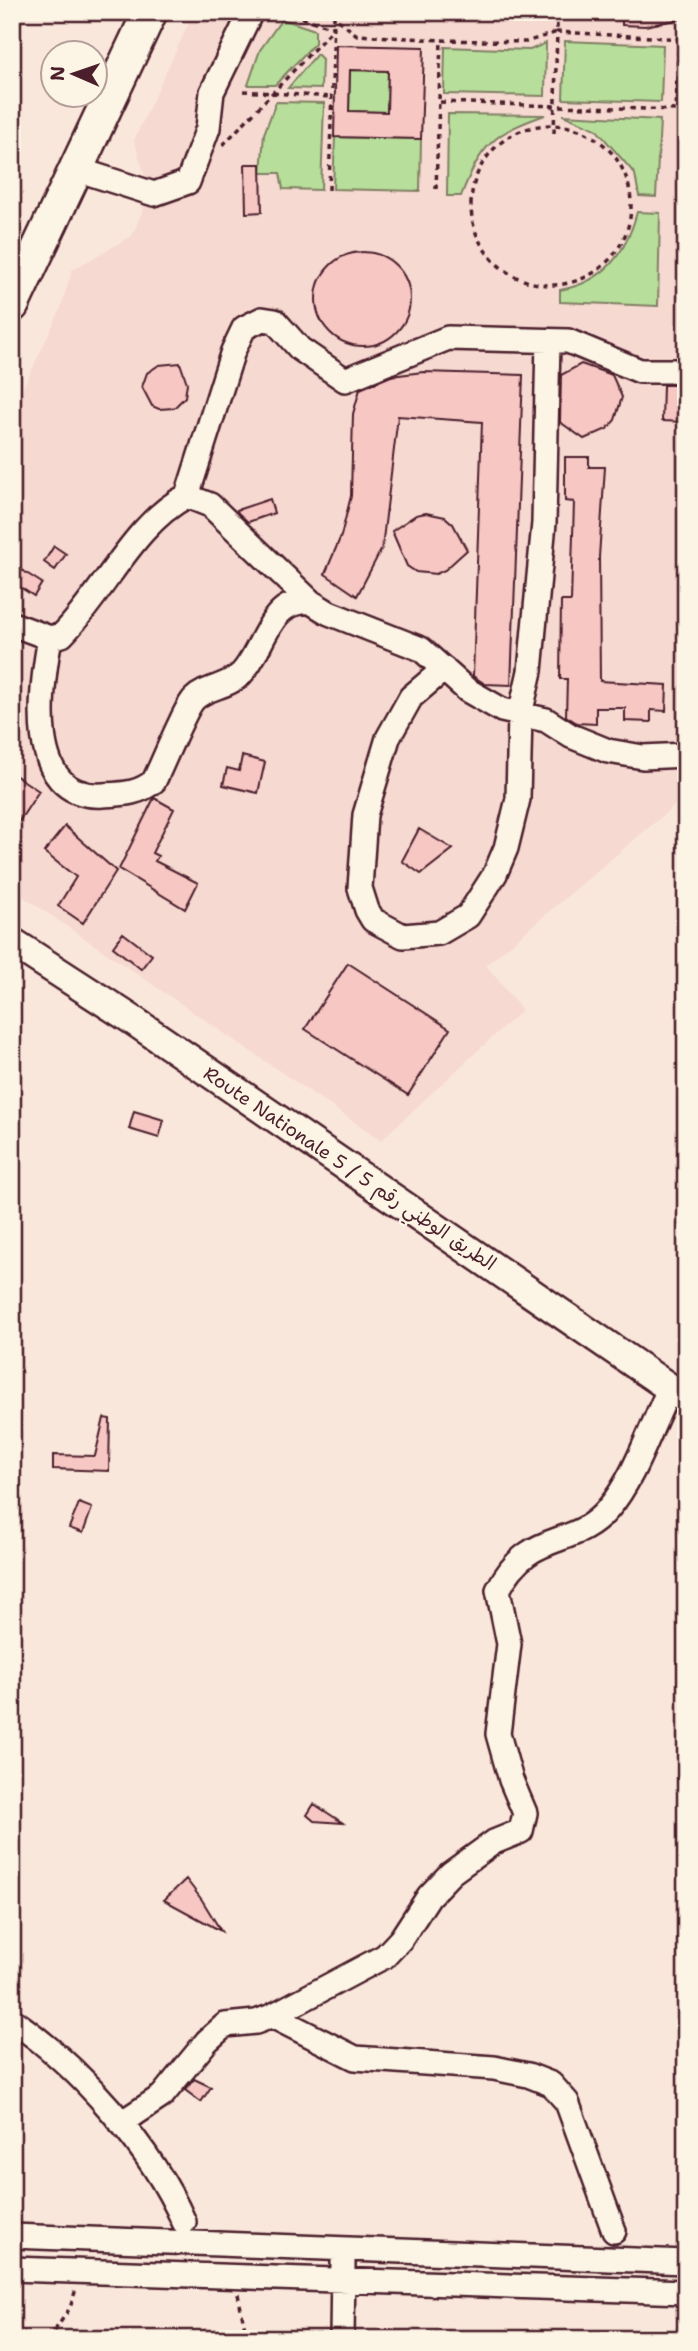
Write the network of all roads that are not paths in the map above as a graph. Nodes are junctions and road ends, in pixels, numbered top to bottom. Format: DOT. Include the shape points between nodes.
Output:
graph roads {
  1 [pos="150,12"];
  2 [pos="251,12"];
  3 [pos="76,169"];
  4 [pos="12,305"];
  5 [pos="548,341"];
  6 [pos="686,371"];
  7 [pos="187,496"];
  8 [pos="311,602"];
  9 [pos="12,624"];
  10 [pos="50,638"];
  11 [pos="444,669"];
  12 [pos="520,715"];
  13 [pos="686,755"];
  14 [pos="12,942"];
  15 [pos="678,1394"];
  16 [pos="272,2016"];
  17 [pos="12,2020"];
  18 [pos="121,2123"];
  19 [pos="184,2222"];
  20 [pos="614,2231"];
  21 [pos="12,2236"];
  22 [pos="342,2249"];
  23 [pos="686,2262"];
  24 [pos="12,2269"];
  25 [pos="344,2278"];
  26 [pos="686,2292"];
  27 [pos="342,2339"];
  1 -- 3 [label="highway"];
  2 -- 3 [label="street" via="212,92 208,128 188,182 154,194"];
  3 -- 4 [label="highway"];
  5 -- 6 [label="street" via="568,341 640,371"];
  5 -- 7 [label="street" via="448,338 345,380 300,349 275,321 252,322 233,351"];
  5 -- 12 [label="street" via="540,579"];
  7 -- 8 [label="street" via="209,505"];
  7 -- 10 [label="street" via="169,505 150,524 75,622 62,635"];
  8 -- 10 [label="street" via="287,605 240,675 194,699 154,781 145,789 124,794 94,796 69,789 57,779 41,719"];
  8 -- 11 [label="street" via="421,649"];
  9 -- 10 [label="street"];
  11 -- 12 [label="street" via="467,690"];
  11 -- 12 [label="street" via="411,696 388,738 365,815 360,888 373,920 393,933 439,933 468,916 495,874 518,799"];
  12 -- 13 [label="street" via="546,720 608,751 643,757"];
  14 -- 15 [label="main road, Route Nationale 5 / الطريق الوطني رقم 5"];
  15 -- 16 [label="street" via="607,1511 585,1527 519,1557 498,1590 509,1644 498,1734 525,1812 521,1831 494,1842 451,1873 385,1956"];
  16 -- 18 [label="street" via="225,2025 162,2096"];
  16 -- 20 [label="street" via="355,2058 494,2068 551,2084 567,2102"];
  17 -- 18 [label="street" via="75,2074"];
  18 -- 19 [label="street" via="171,2192"];
  21 -- 22 [label="street"];
  22 -- 23 [label="street"];
  22 -- 25 [label="street"];
  24 -- 25 [label="street"];
  25 -- 26 [label="street"];
  25 -- 27 [label="street"];
}
